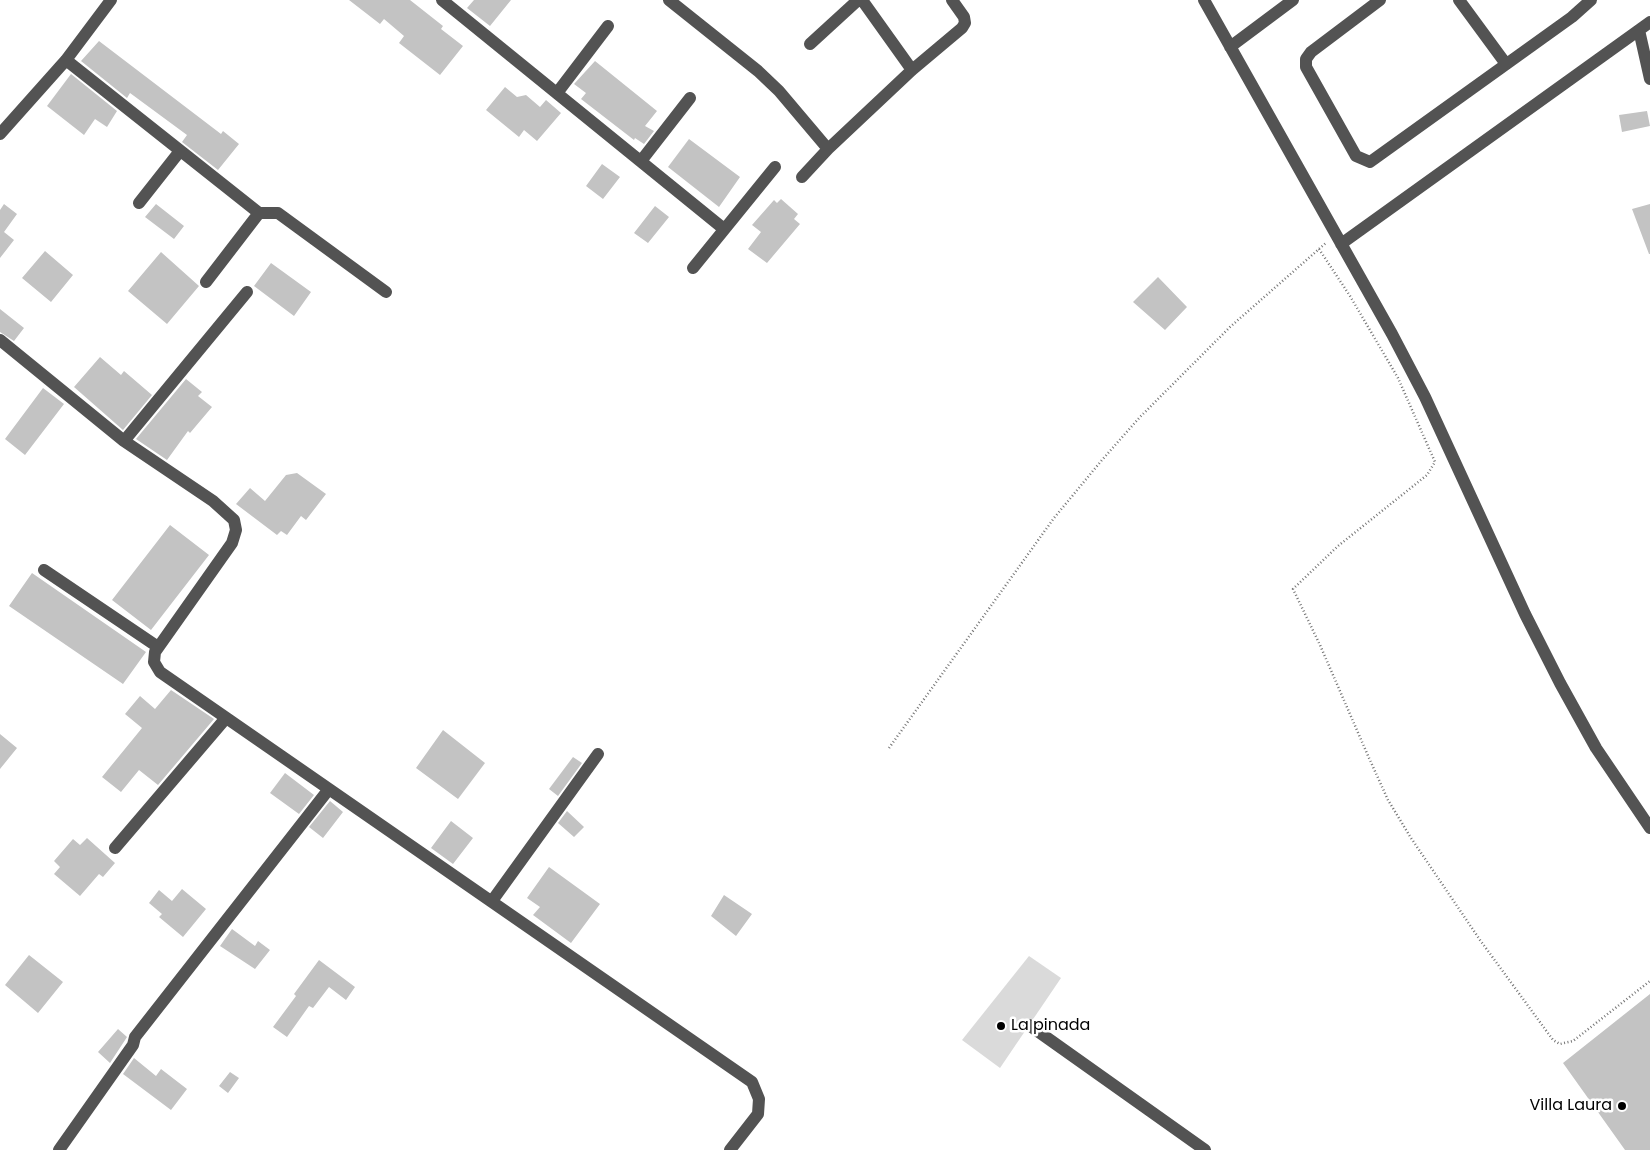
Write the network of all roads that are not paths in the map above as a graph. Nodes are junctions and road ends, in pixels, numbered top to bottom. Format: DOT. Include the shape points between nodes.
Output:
graph roads {
  1 [pos="111,0"];
  2 [pos="442,0"];
  3 [pos="670,0"];
  4 [pos="858,0"];
  5 [pos="862,0"];
  6 [pos="952,0"];
  7 [pos="1204,0"];
  8 [pos="1293,0"];
  9 [pos="1380,0"];
  10 [pos="1459,0"];
  11 [pos="1591,0"];
  12 [pos="456,4"];
  13 [pos="1650,22"];
  14 [pos="608,26"];
  15 [pos="1639,30"];
  16 [pos="810,44"];
  17 [pos="1230,48"];
  18 [pos="66,60"];
  19 [pos="1506,64"];
  20 [pos="912,70"];
  21 [pos="1650,79"];
  22 [pos="557,93"];
  23 [pos="690,98"];
  24 [pos="0,134"];
  25 [pos="828,148"];
  26 [pos="180,151"];
  27 [pos="641,161"];
  28 [pos="775,166"];
  29 [pos="802,177"];
  30 [pos="140,203"];
  31 [pos="259,213"];
  32 [pos="724,229"];
  33 [pos="1338,239"];
  34 [pos="693,268"];
  35 [pos="206,282"];
  36 [pos="247,292"];
  37 [pos="386,292"];
  38 [pos="0,340"];
  39 [pos="124,441"];
  40 [pos="44,570"];
  41 [pos="158,647"];
  42 [pos="226,718"];
  43 [pos="598,754"];
  44 [pos="329,789"];
  45 [pos="1650,828"];
  46 [pos="116,848"];
  47 [pos="492,901"];
  48 [pos="1029,1025"];
  49 [pos="59,1150"];
  50 [pos="730,1150"];
  51 [pos="1205,1150"];
  1 -- 18 [label="street"];
  2 -- 12 [label="street"];
  3 -- 25 [label="street" via="758,71"];
  4 -- 16 [label="street"];
  5 -- 20 [label="street"];
  6 -- 20 [label="street" via="965,23"];
  7 -- 17 [label="street"];
  8 -- 17 [label="street"];
  9 -- 19 [label="street" via="1306,59 1306,66 1356,156 1362,160 1370,162"];
  10 -- 19 [label="street"];
  11 -- 19 [label="street"];
  12 -- 22 [label="street"];
  13 -- 15 [label="street"];
  14 -- 22 [label="street"];
  15 -- 21 [label="street"];
  15 -- 33 [label="street"];
  17 -- 33 [label="street"];
  18 -- 24 [label="street"];
  18 -- 26 [label="street"];
  20 -- 25 [label="street"];
  22 -- 27 [label="street"];
  23 -- 27 [label="street"];
  25 -- 29 [label="street"];
  26 -- 30 [label="street"];
  26 -- 31 [label="street"];
  27 -- 32 [label="street"];
  28 -- 32 [label="street"];
  31 -- 35 [label="street"];
  31 -- 37 [label="street" via="278,213"];
  32 -- 34 [label="street"];
  33 -- 45 [label="street" via="1425,397 1560,683 1596,748"];
  36 -- 39 [label="street"];
  38 -- 39 [label="street"];
  39 -- 41 [label="street" via="213,501 236,525 232,543"];
  40 -- 41 [label="street"];
  41 -- 42 [label="street" via="154,662 160,672"];
  42 -- 44 [label="street"];
  42 -- 46 [label="street"];
  43 -- 47 [label="street"];
  44 -- 47 [label="street"];
  44 -- 49 [label="street" via="135,1036"];
  47 -- 50 [label="street" via="752,1082 759,1099 758,1114"];
  48 -- 51 [label="street"];
}
